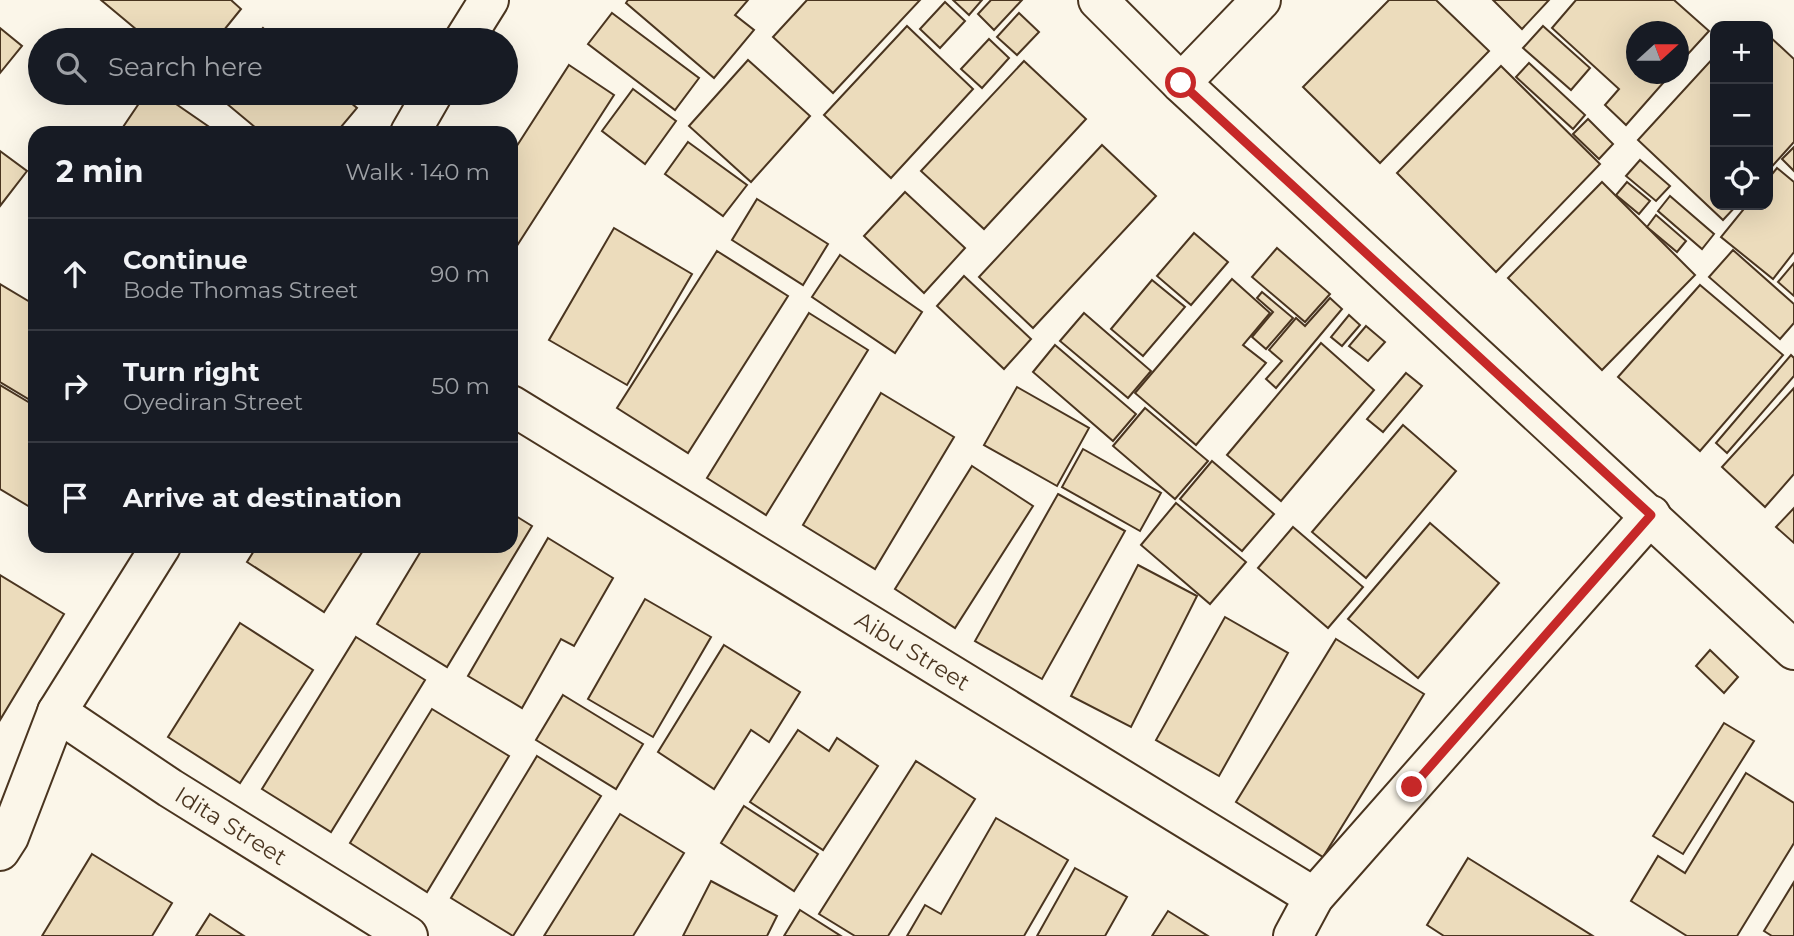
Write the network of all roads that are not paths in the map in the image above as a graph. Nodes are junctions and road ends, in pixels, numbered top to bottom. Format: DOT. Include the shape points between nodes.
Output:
graph roads {
  1 [pos="489,0"];
  2 [pos="1098,0"];
  3 [pos="1261,0"];
  4 [pos="472,28"];
  5 [pos="1181,83"];
  6 [pos="426,105"];
  7 [pos="414,126"];
  8 [pos="518,409"];
  9 [pos="1651,515"];
  10 [pos="158,553"];
  11 [pos="1794,650"];
  12 [pos="57,712"];
  13 [pos="3,840"];
  14 [pos="1314,897"];
  15 [pos="408,936"];
  16 [pos="1293,936"];
  1 -- 4 [label="street"];
  2 -- 5 [label="street"];
  3 -- 5 [label="street"];
  5 -- 9 [label="street"];
  6 -- 7 [label="street"];
  8 -- 14 [label="street, Aibu Street"];
  9 -- 11 [label="street"];
  9 -- 14 [label="street"];
  10 -- 12 [label="street"];
  12 -- 13 [label="street"];
  12 -- 15 [label="street, Idita Street"];
  14 -- 16 [label="street"];
}
